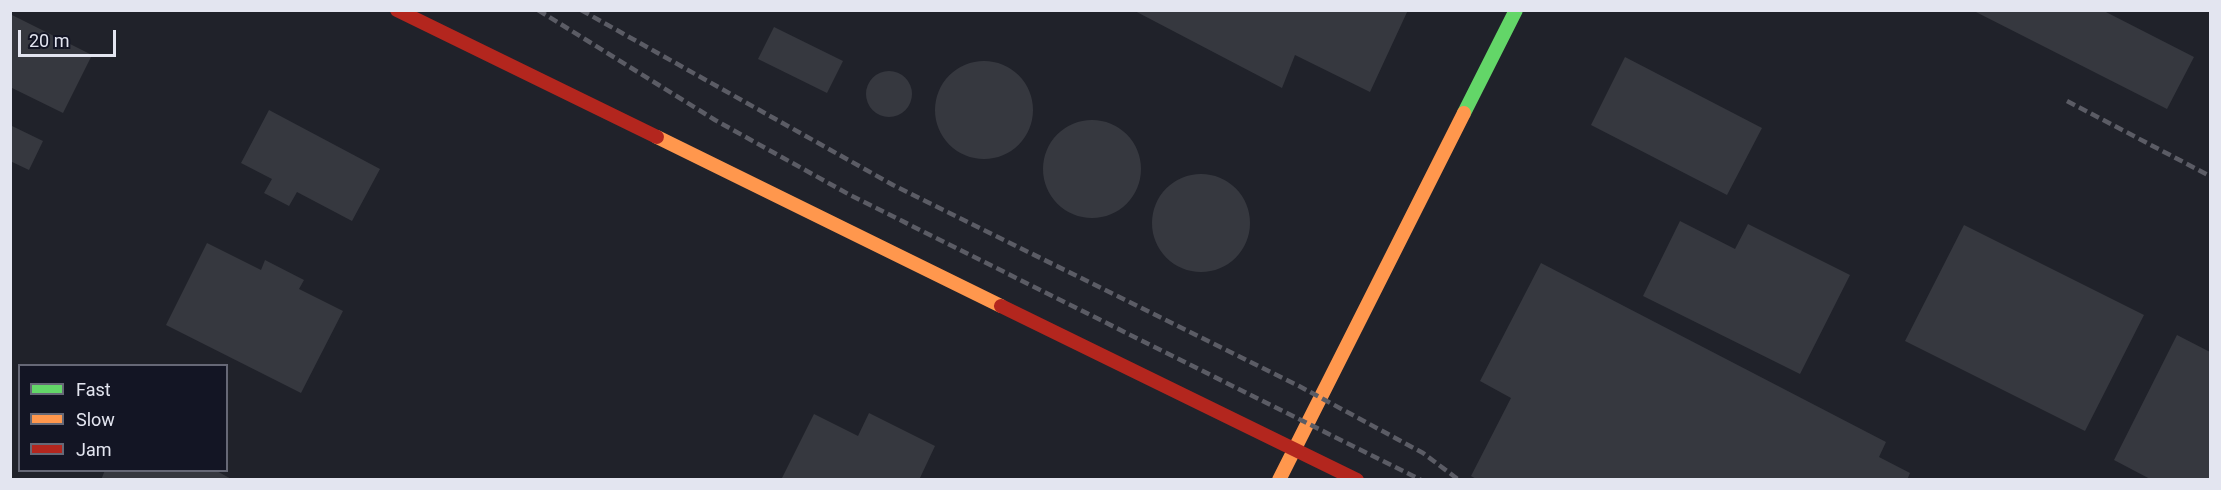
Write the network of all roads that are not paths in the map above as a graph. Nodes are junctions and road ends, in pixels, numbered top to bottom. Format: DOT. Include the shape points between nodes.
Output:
graph roads {
  1 [pos="397,10"];
  2 [pos="1516,10"];
  3 [pos="1294,449"];
  4 [pos="1279,480"];
  5 [pos="1357,480"];
  1 -- 3 [label="street"];
  2 -- 3 [label="street"];
  3 -- 4 [label="street"];
  3 -- 5 [label="street"];
}
